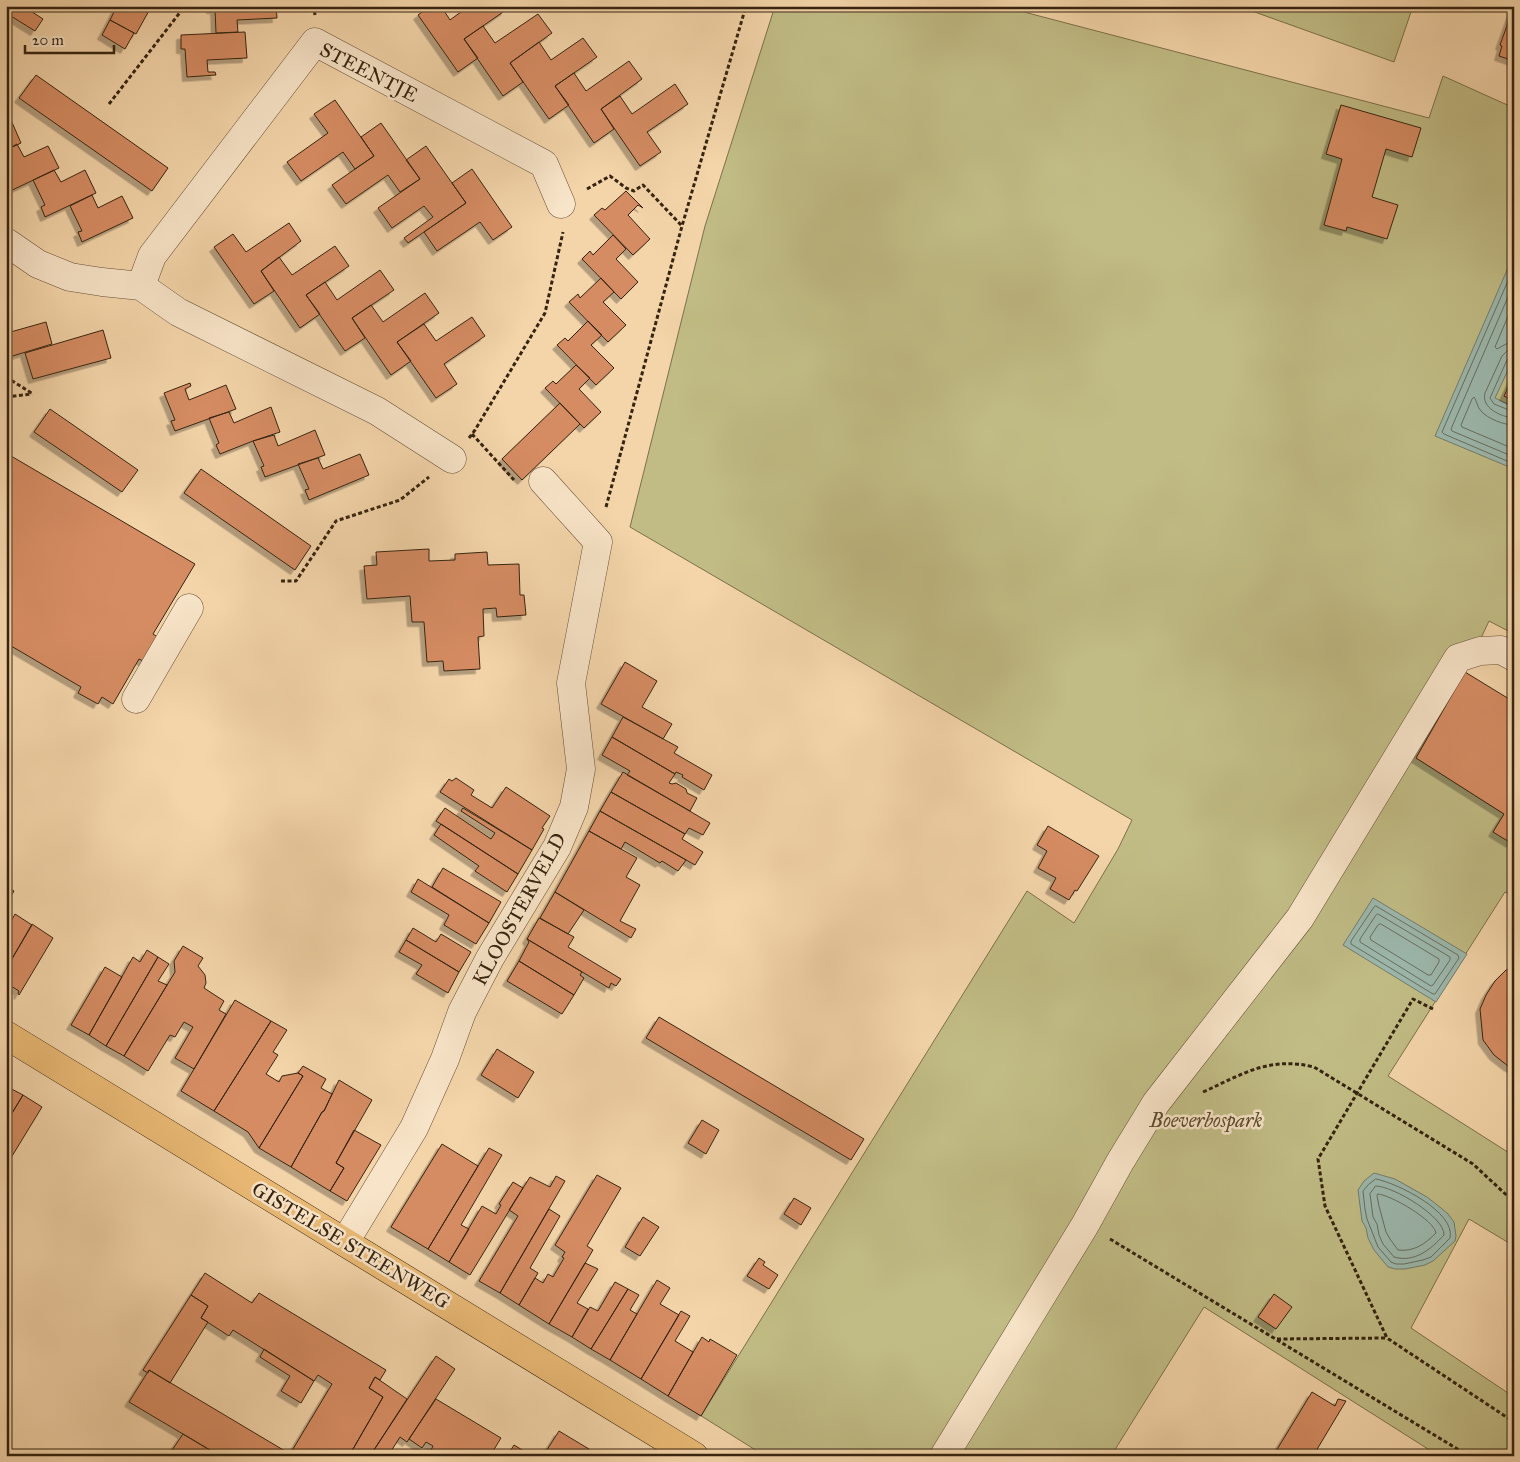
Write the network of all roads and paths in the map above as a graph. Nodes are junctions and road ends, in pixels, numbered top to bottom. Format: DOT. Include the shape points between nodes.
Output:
graph roads {
  1 [pos="185,6"];
  2 [pos="746,6"];
  3 [pos="109,104"];
  4 [pos="562,204"];
  5 [pos="682,226"];
  6 [pos="6,242"];
  7 [pos="141,286"];
  8 [pos="6,377"];
  9 [pos="6,397"];
  10 [pos="472,434"];
  11 [pos="452,459"];
  12 [pos="543,481"];
  13 [pos="598,542"];
  14 [pos="281,581"];
  15 [pos="188,608"];
  16 [pos="1514,657"];
  17 [pos="136,699"];
  18 [pos="1433,1009"];
  19 [pos="6,1035"];
  20 [pos="1358,1094"];
  21 [pos="1156,1103"];
  22 [pos="1514,1202"];
  23 [pos="1085,1225"];
  24 [pos="345,1242"];
  25 [pos="1387,1338"];
  26 [pos="1275,1339"];
  27 [pos="1514,1422"];
  28 [pos="694,1456"];
  29 [pos="944,1456"];
  30 [pos="1469,1456"];
  1 -- 3 [label="path"];
  2 -- 5 [label="path"];
  4 -- 5 [label="path" via="610,176 634,191 643,185"];
  4 -- 7 [label="street, STEENTJE" via="544,164 315,42 152,256"];
  4 -- 10 [label="path" via="566,213 565,223 545,312"];
  5 -- 13 [label="path"];
  6 -- 7 [label="street" via="38,264 70,277"];
  7 -- 11 [label="street" via="178,312 377,412"];
  8 -- 9 [label="path" via="32,394"];
  10 -- 11 [label="path"];
  10 -- 12 [label="path" via="528,495"];
  11 -- 14 [label="path" via="400,500 336,521 296,581"];
  12 -- 13 [label="street"];
  13 -- 24 [label="street, KLOOSTERVELD" via="571,683 581,769 574,807 557,847 490,958 462,1012 414,1128"];
  15 -- 17 [label="street"];
  16 -- 21 [label="street" via="1501,650 1480,651 1458,658 1300,918"];
  18 -- 20 [label="path" via="1413,999"];
  19 -- 24 [label="main road, GISTELSE STEENWEG"];
  20 -- 21 [label="path" via="1314,1067 1284,1062 1252,1069 1172,1104"];
  20 -- 22 [label="path" via="1473,1164"];
  20 -- 25 [label="path" via="1318,1159 1324,1206"];
  21 -- 23 [label="street"];
  23 -- 26 [label="path"];
  23 -- 29 [label="street"];
  24 -- 28 [label="main road, GISTELSE STEENWEG"];
  25 -- 26 [label="path"];
  25 -- 27 [label="path"];
  26 -- 30 [label="path"];
}
